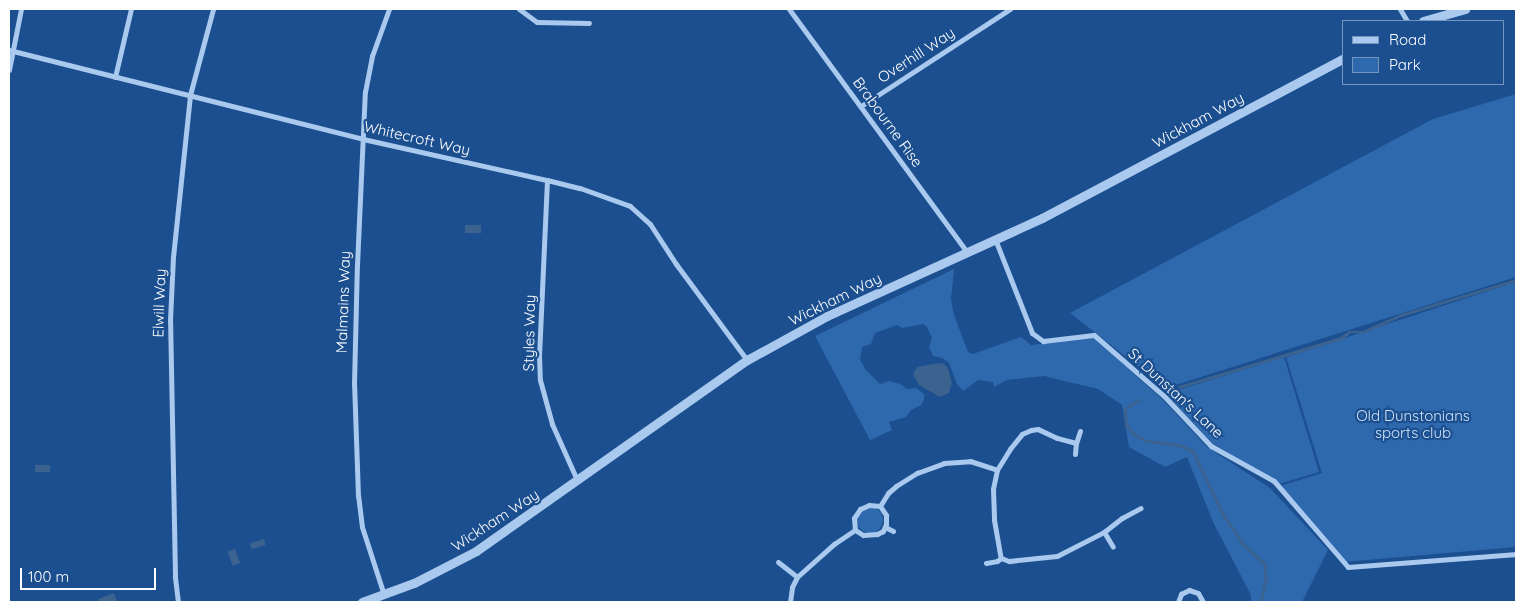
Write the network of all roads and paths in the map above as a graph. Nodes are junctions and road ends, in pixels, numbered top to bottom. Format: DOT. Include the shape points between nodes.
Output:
graph roads {
  1 [pos="22,9"];
  2 [pos="131,9"];
  3 [pos="213,9"];
  4 [pos="389,9"];
  5 [pos="519,9"];
  6 [pos="789,9"];
  7 [pos="1010,9"];
  8 [pos="1400,9"];
  9 [pos="1465,9"];
  10 [pos="1406,20"];
  11 [pos="1426,20"];
  12 [pos="589,22"];
  13 [pos="10,50"];
  14 [pos="1342,59"];
  15 [pos="9,70"];
  16 [pos="115,77"];
  17 [pos="190,95"];
  18 [pos="861,106"];
  19 [pos="363,139"];
  20 [pos="547,180"];
  21 [pos="995,238"];
  22 [pos="966,251"];
  23 [pos="746,360"];
  24 [pos="1080,431"];
  25 [pos="1076,442"];
  26 [pos="1075,454"];
  27 [pos="997,470"];
  28 [pos="578,480"];
  29 [pos="880,506"];
  30 [pos="1141,508"];
  31 [pos="885,527"];
  32 [pos="854,530"];
  33 [pos="893,532"];
  34 [pos="1104,532"];
  35 [pos="1113,547"];
  36 [pos="1516,554"];
  37 [pos="1001,558"];
  38 [pos="778,562"];
  39 [pos="986,562"];
  40 [pos="797,577"];
  41 [pos="384,595"];
  42 [pos="178,602"];
  43 [pos="362,602"];
  44 [pos="790,602"];
  45 [pos="1178,602"];
  46 [pos="1203,602"];
  1 -- 13 [label="street"];
  2 -- 16 [label="street"];
  3 -- 17 [label="street, Elwill Way"];
  4 -- 19 [label="street, Malmains Way" via="372,56 365,92"];
  5 -- 12 [label="street" via="537,22"];
  6 -- 18 [label="street, Brabourne Rise"];
  7 -- 18 [label="street, Overhill Way"];
  8 -- 10 [label="street"];
  9 -- 11 [label="street"];
  13 -- 15 [label="street"];
  13 -- 16 [label="street, Whitecroft Way"];
  14 -- 21 [label="street, Wickham Way" via="1042,218"];
  16 -- 17 [label="street, Whitecroft Way"];
  17 -- 19 [label="street, Whitecroft Way"];
  17 -- 42 [label="street, Elwill Way" via="178,194 170,320"];
  18 -- 22 [label="street, Brabourne Rise"];
  19 -- 20 [label="street, Whitecroft Way"];
  19 -- 41 [label="street, Malmains Way" via="354,384 358,496 362,528"];
  20 -- 23 [label="street, Whitecroft Way" via="630,206 641,214"];
  20 -- 28 [label="street, Styles Way" via="540,380 552,424"];
  21 -- 22 [label="street, Wickham Way"];
  21 -- 36 [label="street, St Dunstan's Lane" via="1032,333 1043,341 1094,335 1164,396 1211,446 1274,481 1348,567"];
  22 -- 23 [label="street, Wickham Way" via="827,316"];
  23 -- 28 [label="street, Wickham Way"];
  24 -- 25 [label="street"];
  25 -- 26 [label="street"];
  25 -- 27 [label="street" via="1038,429 1027,430 1016,440"];
  27 -- 29 [label="street" via="971,462 944,463 917,473 896,486"];
  27 -- 37 [label="street" via="992,500"];
  28 -- 41 [label="street, Wickham Way" via="476,551 432,575"];
  29 -- 31 [label="street" via="886,515"];
  29 -- 32 [label="street" via="869,505 860,509 854,518"];
  30 -- 34 [label="street"];
  31 -- 32 [label="street" via="872,535"];
  31 -- 33 [label="street"];
  32 -- 40 [label="street"];
  34 -- 35 [label="street"];
  34 -- 37 [label="street" via="1051,558 1009,561"];
  37 -- 39 [label="street"];
  38 -- 40 [label="street"];
  40 -- 44 [label="street"];
  41 -- 43 [label="street, Wickham Way"];
  45 -- 46 [label="street" via="1181,594 1189,590 1198,593"];
}
